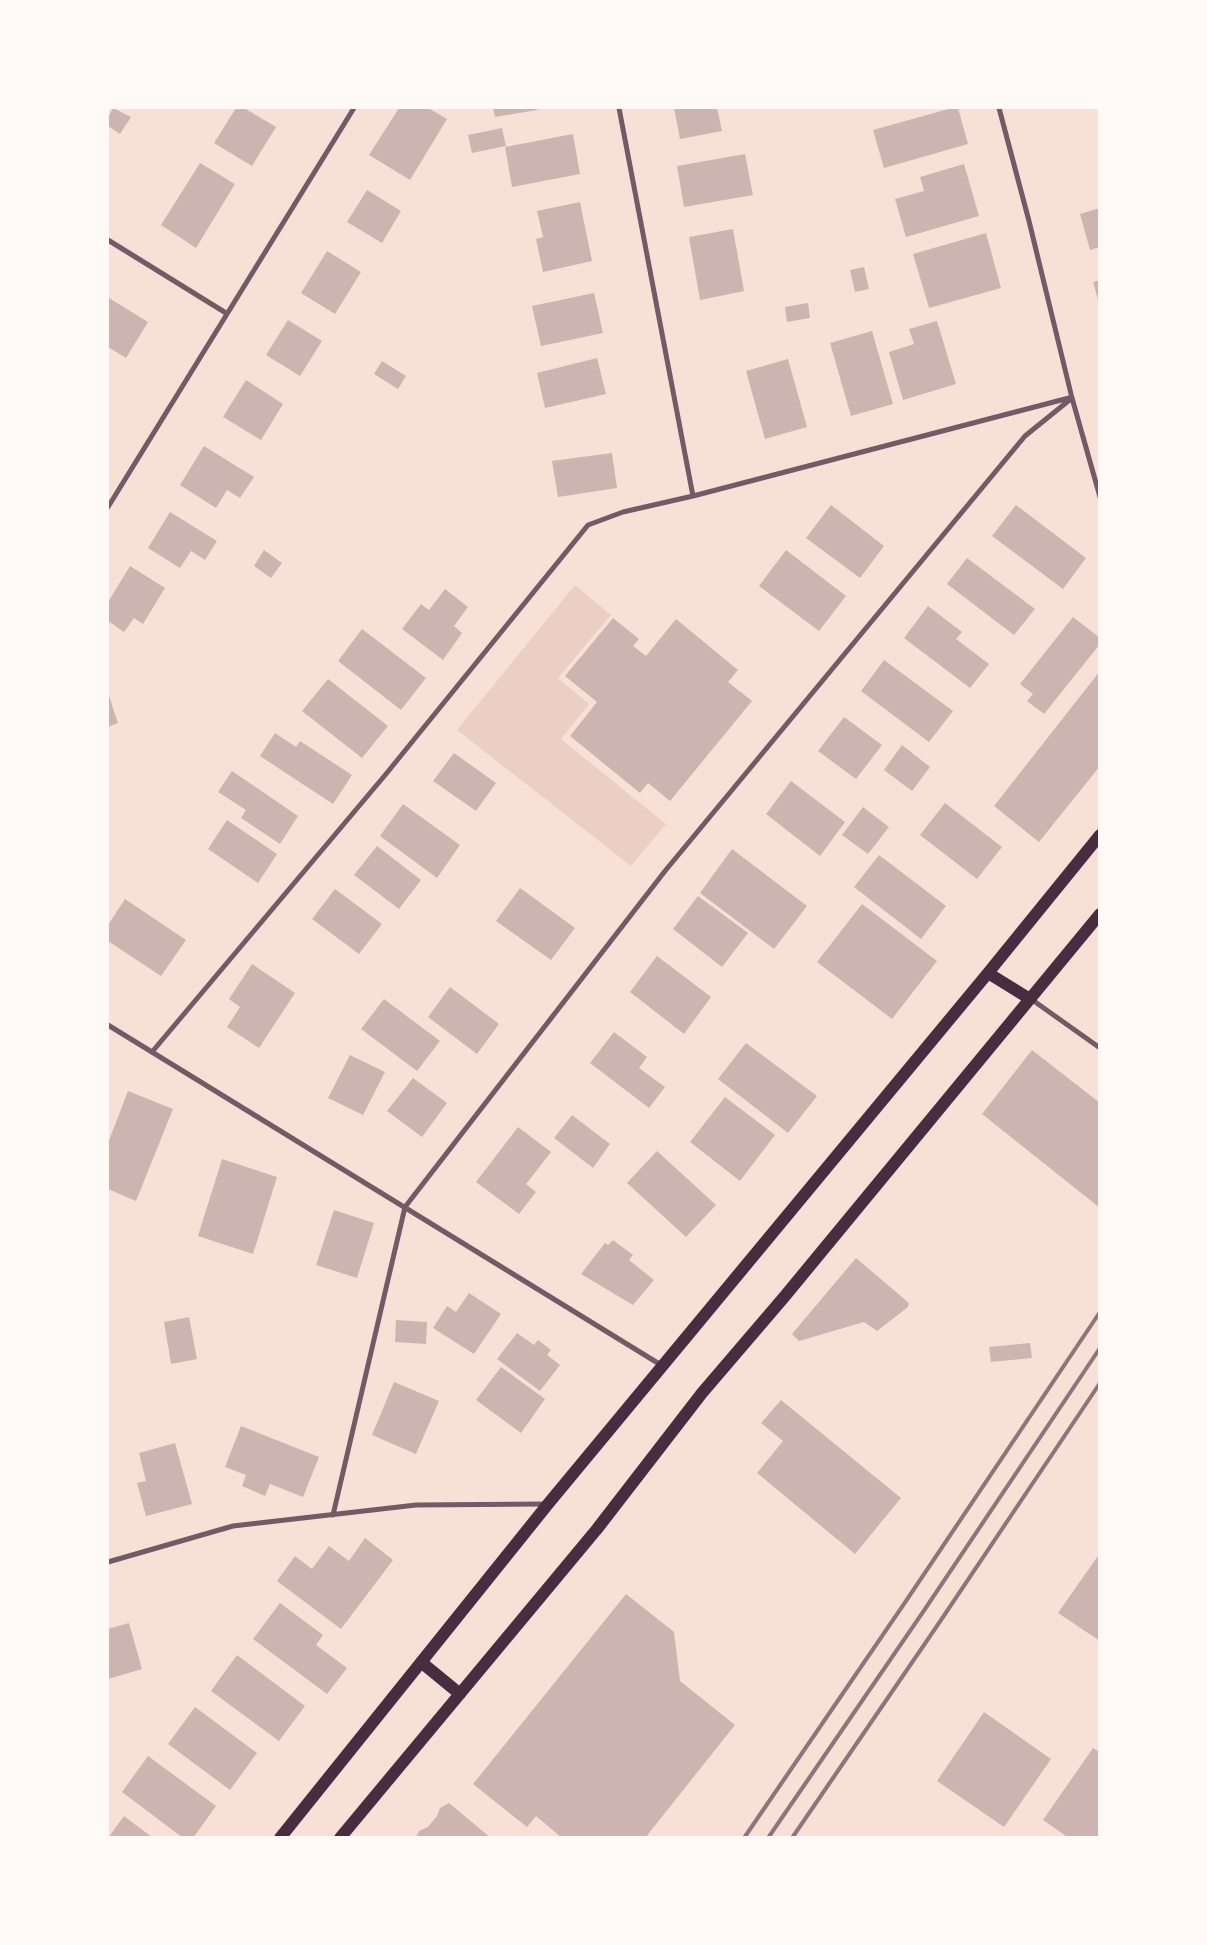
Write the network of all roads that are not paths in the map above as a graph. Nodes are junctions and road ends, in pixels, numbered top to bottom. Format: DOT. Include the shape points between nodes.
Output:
graph roads {
  1 [pos="354,108"];
  2 [pos="618,108"];
  3 [pos="999,108"];
  4 [pos="108,240"];
  5 [pos="226,313"];
  6 [pos="1072,398"];
  7 [pos="693,496"];
  8 [pos="1100,498"];
  9 [pos="108,506"];
  10 [pos="1100,835"];
  11 [pos="1100,914"];
  12 [pos="988,973"];
  13 [pos="1030,999"];
  14 [pos="108,1025"];
  15 [pos="1100,1048"];
  16 [pos="152,1052"];
  17 [pos="405,1207"];
  18 [pos="662,1366"];
  19 [pos="548,1504"];
  20 [pos="333,1515"];
  21 [pos="108,1562"];
  22 [pos="421,1662"];
  23 [pos="460,1694"];
  24 [pos="280,1838"];
  25 [pos="340,1838"];
  1 -- 5 [label="street"];
  2 -- 7 [label="street"];
  3 -- 6 [label="street"];
  4 -- 5 [label="street"];
  5 -- 9 [label="street"];
  6 -- 7 [label="street"];
  6 -- 8 [label="street"];
  6 -- 17 [label="street" via="1025,436 671,864"];
  7 -- 16 [label="street" via="623,512 588,525 380,782"];
  10 -- 12 [label="main road"];
  11 -- 13 [label="main road"];
  12 -- 13 [label="main road"];
  12 -- 18 [label="main road"];
  13 -- 15 [label="street"];
  13 -- 23 [label="main road" via="702,1393 597,1529"];
  14 -- 16 [label="street"];
  16 -- 17 [label="street"];
  17 -- 18 [label="street"];
  17 -- 20 [label="street"];
  18 -- 19 [label="main road"];
  19 -- 20 [label="street" via="416,1505"];
  19 -- 22 [label="main road"];
  20 -- 21 [label="street" via="232,1526"];
  22 -- 23 [label="main road"];
  22 -- 24 [label="main road"];
  23 -- 25 [label="main road"];
}
